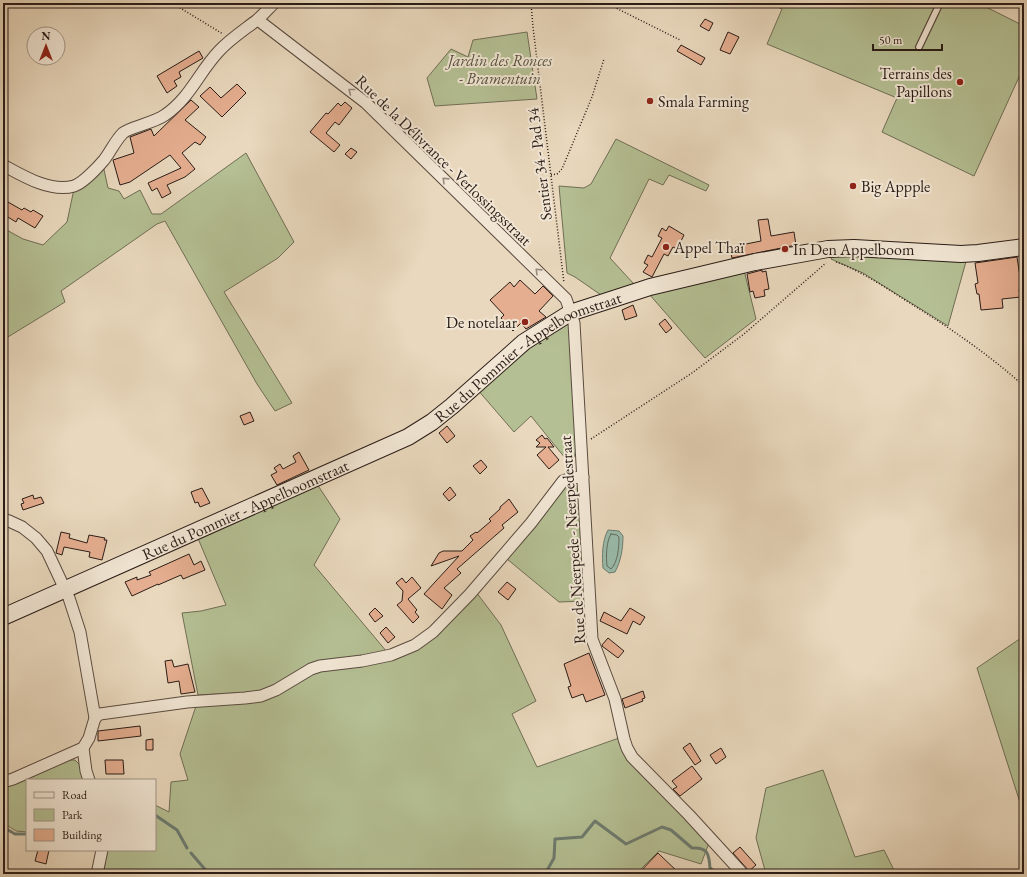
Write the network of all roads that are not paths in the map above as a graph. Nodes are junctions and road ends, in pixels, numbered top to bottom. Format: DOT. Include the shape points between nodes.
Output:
graph roads {
  1 [pos="274,3"];
  2 [pos="940,3"];
  3 [pos="258,20"];
  4 [pos="919,47"];
  5 [pos="3,165"];
  6 [pos="1024,247"];
  7 [pos="568,306"];
  8 [pos="583,478"];
  9 [pos="3,520"];
  10 [pos="65,589"];
  11 [pos="4,616"];
  12 [pos="95,718"];
  13 [pos="83,748"];
  14 [pos="89,779"];
  15 [pos="3,782"];
  16 [pos="102,851"];
  17 [pos="97,874"];
  18 [pos="743,874"];
  1 -- 3 [label="street"];
  2 -- 4 [label="lane"];
  3 -- 5 [label="street" via="231,39 209,62 181,102 151,123 125,132 104,160 76,185 49,186"];
  7 -- 3 [label="street, Rue de la Délivrance - Verlossingsstraat, one-way" via="366,103"];
  6 -- 7 [label="street, Rue du Pommier - Appelboomstraat" via="961,254 828,249 755,262"];
  7 -- 8 [label="street, Rue de Neerpede - Neerpedestraat" via="574,323"];
  7 -- 10 [label="street, Rue du Pommier - Appelboomstraat" via="452,406 408,437"];
  8 -- 12 [label="street" via="563,481 470,594 432,632 415,645 362,661 320,666 261,696 187,702 100,714"];
  8 -- 18 [label="street, Rue de Neerpede - Neerpedestraat" via="592,639 615,699 627,748 639,764"];
  9 -- 10 [label="street" via="22,527 36,538 47,551"];
  10 -- 11 [label="street, Rue du Pommier - Appelboomstraat"];
  10 -- 12 [label="street" via="80,632"];
  12 -- 13 [label="street"];
  13 -- 14 [label="street"];
  13 -- 15 [label="street"];
  16 -- 17 [label="street"];
}
